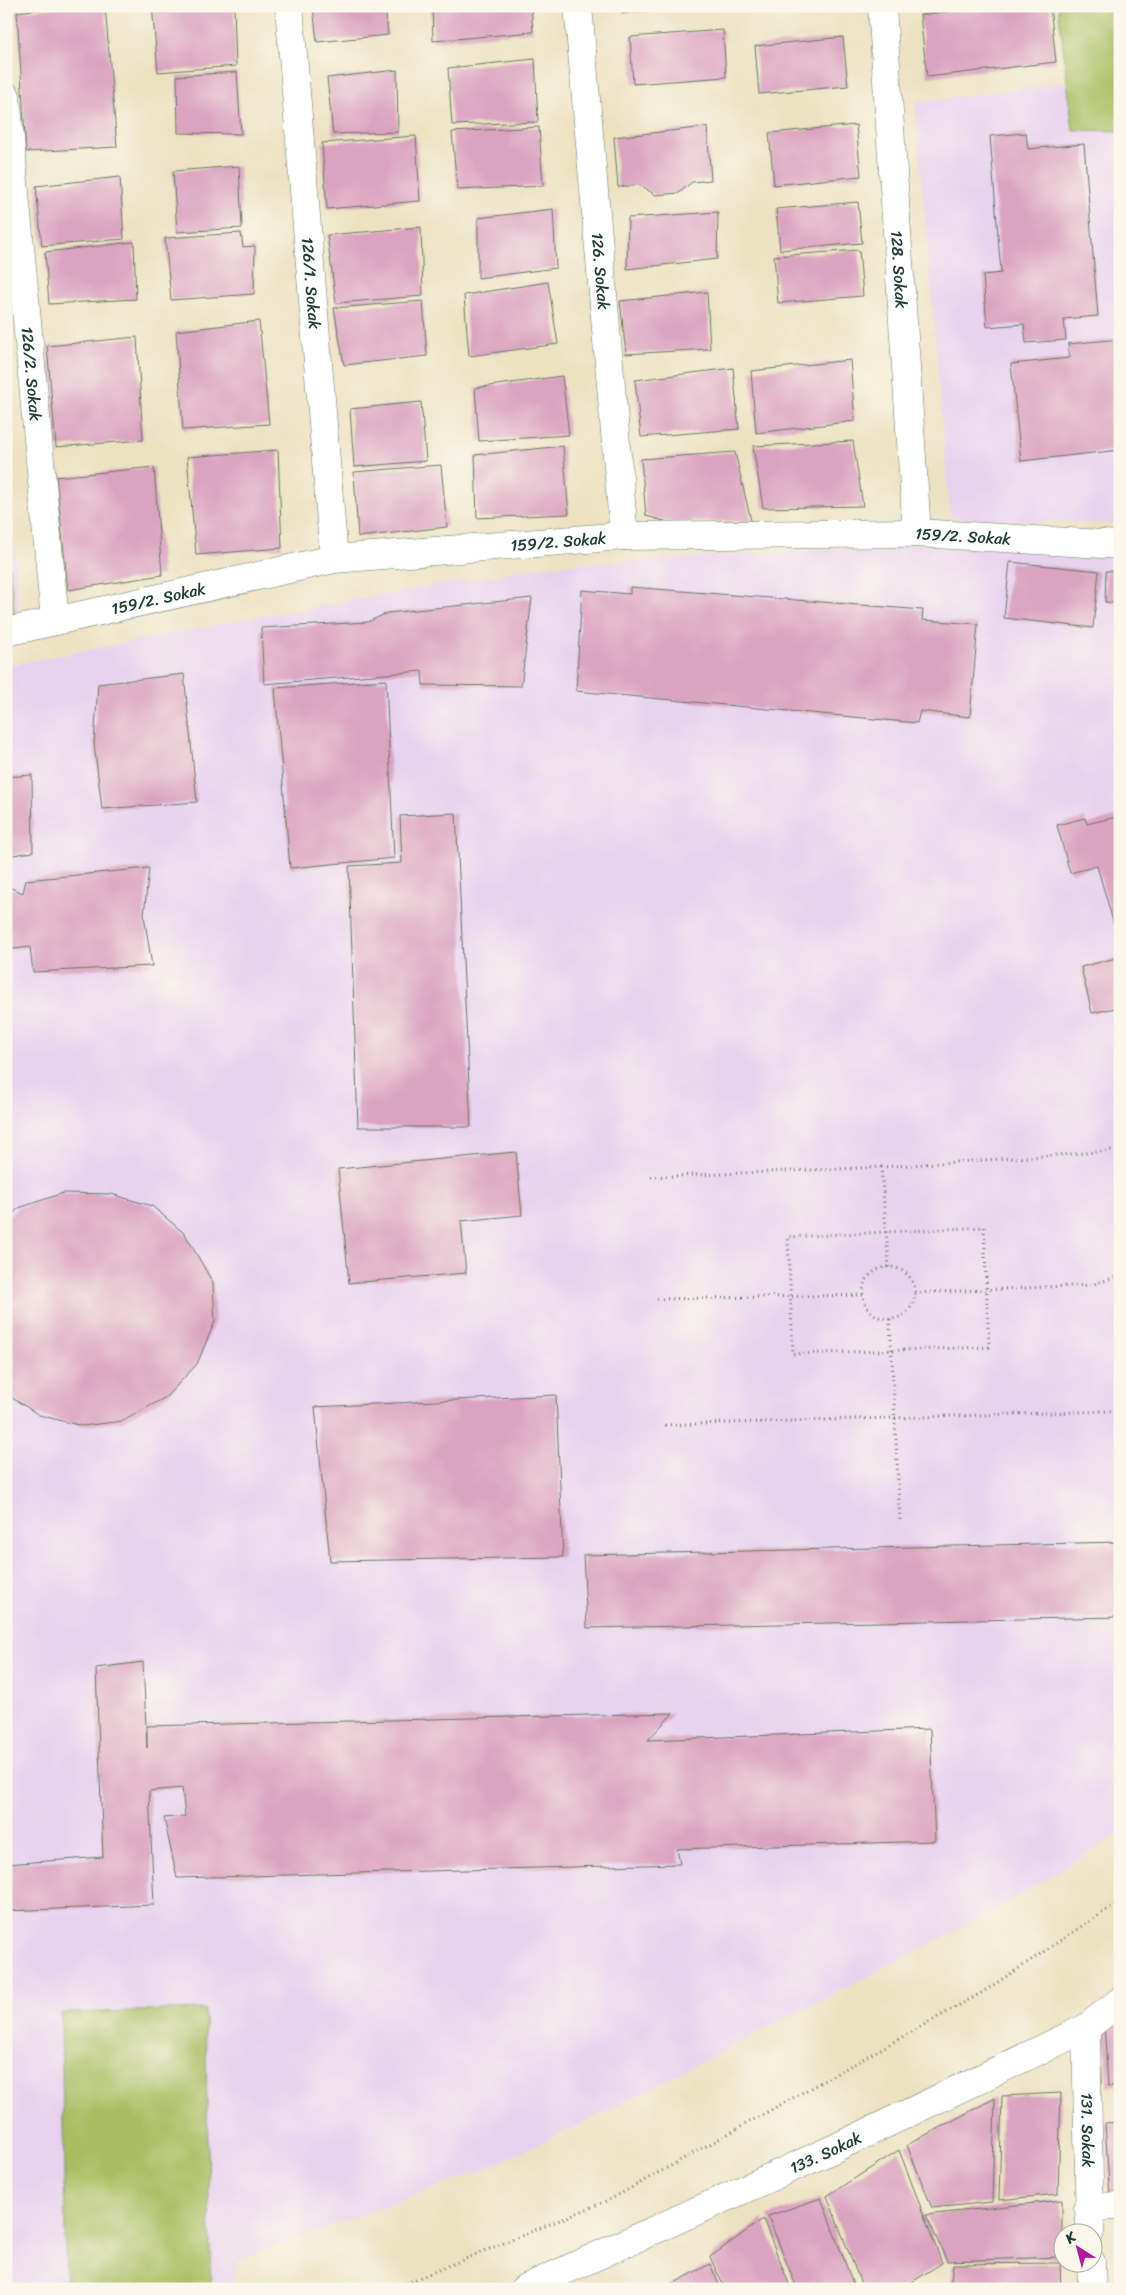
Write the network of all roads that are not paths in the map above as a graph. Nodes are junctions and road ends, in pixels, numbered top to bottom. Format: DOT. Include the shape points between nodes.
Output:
graph roads {
  1 [pos="289,6"];
  2 [pos="578,6"];
  3 [pos="882,6"];
  4 [pos="6,96"];
  5 [pos="918,533"];
  6 [pos="624,536"];
  7 [pos="1120,545"];
  8 [pos="334,559"];
  9 [pos="55,621"];
  10 [pos="6,632"];
  11 [pos="1120,2001"];
  12 [pos="1086,2028"];
  13 [pos="1120,2206"];
  14 [pos="1089,2220"];
  15 [pos="1091,2272"];
  16 [pos="524,2289"];
  17 [pos="1092,2289"];
  1 -- 8 [label="street, 126/1. Sokak"];
  2 -- 6 [label="street, 126. Sokak"];
  3 -- 5 [label="street, 128. Sokak"];
  4 -- 9 [label="street, 126/2. Sokak"];
  5 -- 6 [label="street, 159/2. Sokak"];
  5 -- 7 [label="street, 159/2. Sokak"];
  6 -- 8 [label="street, 159/2. Sokak"];
  8 -- 9 [label="street, 159/2. Sokak"];
  9 -- 10 [label="street, 159/2. Sokak"];
  11 -- 12 [label="street, 133. Sokak"];
  12 -- 14 [label="street, 131. Sokak"];
  12 -- 16 [label="street, 133. Sokak" via="831,2150"];
  13 -- 14 [label="street"];
  15 -- 17 [label="street"];
}
